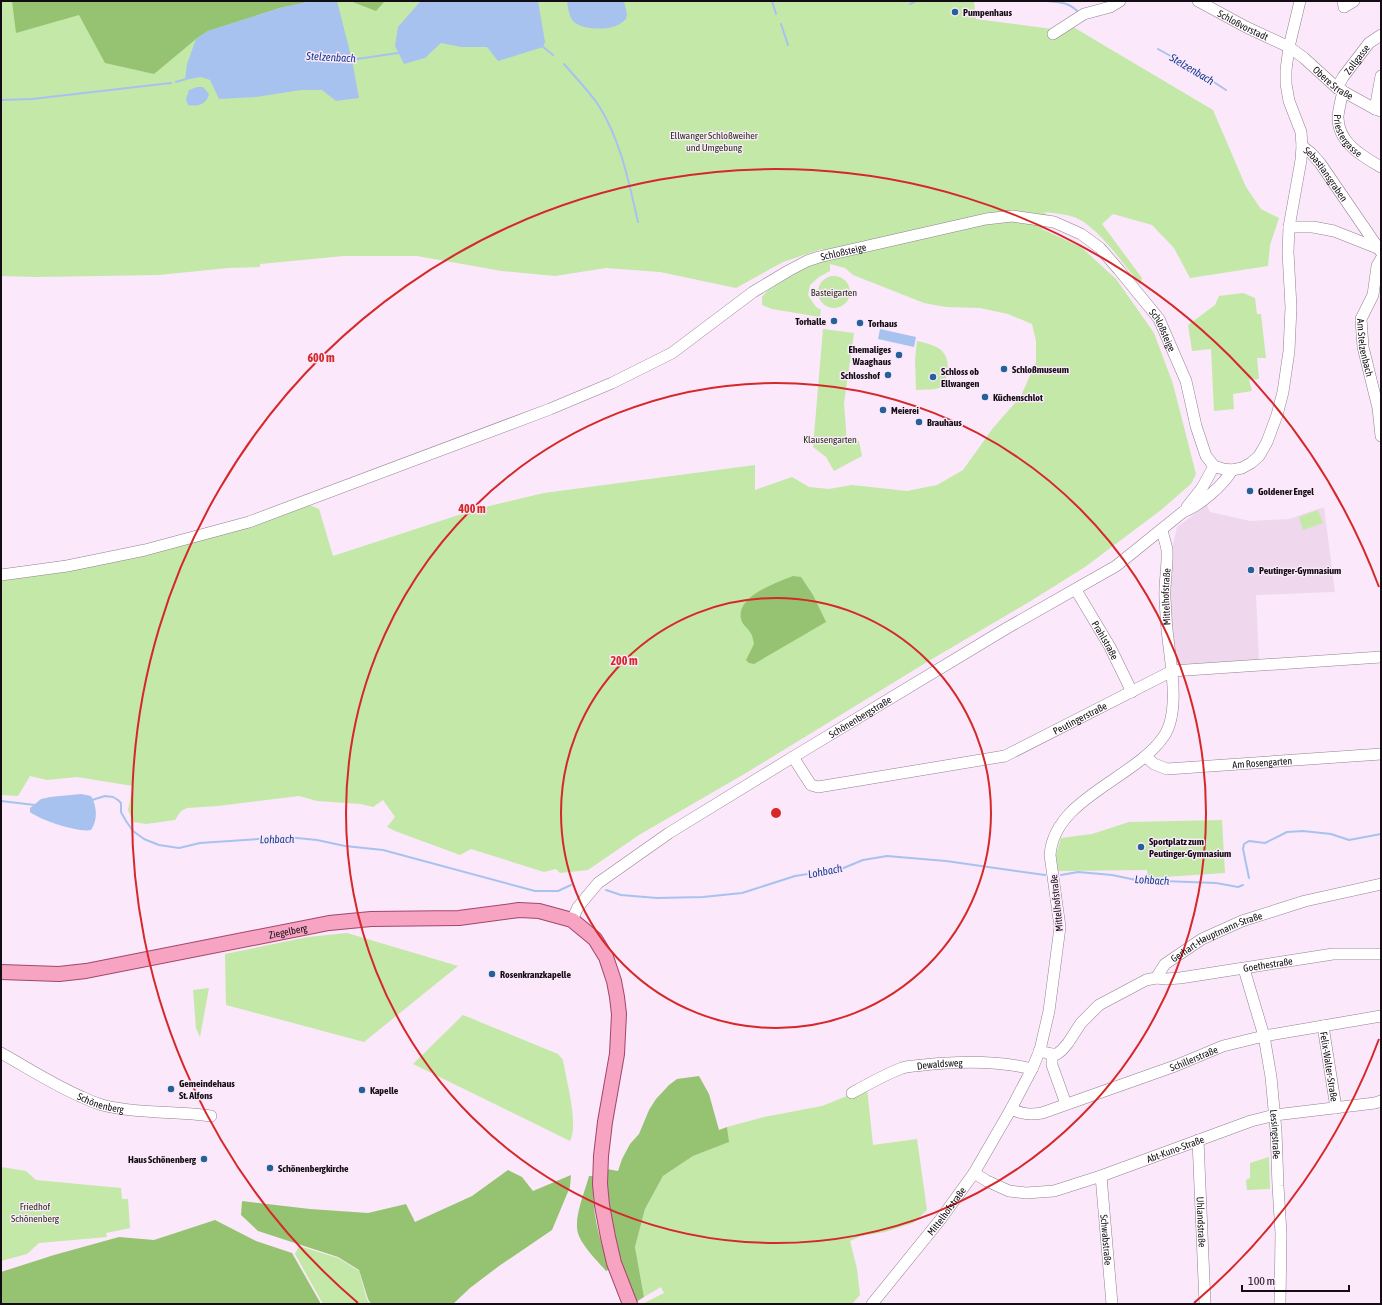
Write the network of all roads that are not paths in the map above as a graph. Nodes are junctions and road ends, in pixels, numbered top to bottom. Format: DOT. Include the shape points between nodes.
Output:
graph roads {
  1 [pos="1120,1"];
  2 [pos="1198,1"];
  3 [pos="1300,1"];
  4 [pos="1354,1"];
  5 [pos="1343,4"];
  6 [pos="1052,34"];
  7 [pos="1381,35"];
  8 [pos="1289,47"];
  9 [pos="1381,76"];
  10 [pos="1340,90"];
  11 [pos="1378,110"];
  12 [pos="1302,146"];
  13 [pos="1381,167"];
  14 [pos="1289,227"];
  15 [pos="1379,250"];
  16 [pos="1381,259"];
  17 [pos="1379,405"];
  18 [pos="1381,436"];
  19 [pos="1214,466"];
  20 [pos="1232,470"];
  21 [pos="1183,512"];
  22 [pos="1162,530"];
  23 [pos="1,575"];
  24 [pos="1076,590"];
  25 [pos="1381,656"];
  26 [pos="1172,671"];
  27 [pos="1132,692"];
  28 [pos="1381,754"];
  29 [pos="793,757"];
  30 [pos="1146,757"];
  31 [pos="1381,884"];
  32 [pos="572,920"];
  33 [pos="1381,954"];
  34 [pos="1244,969"];
  35 [pos="1,972"];
  36 [pos="1156,978"];
  37 [pos="1381,1016"];
  38 [pos="1323,1026"];
  39 [pos="1264,1036"];
  40 [pos="1039,1051"];
  41 [pos="1,1053"];
  42 [pos="1052,1054"];
  43 [pos="1032,1069"];
  44 [pos="852,1093"];
  45 [pos="1381,1101"];
  46 [pos="1066,1104"];
  47 [pos="1336,1108"];
  48 [pos="1011,1109"];
  49 [pos="1275,1115"];
  50 [pos="212,1116"];
  51 [pos="1198,1140"];
  52 [pos="974,1173"];
  53 [pos="1101,1176"];
  54 [pos="630,1304"];
  55 [pos="872,1304"];
  56 [pos="1112,1304"];
  57 [pos="1205,1304"];
  58 [pos="1280,1304"];
  1 -- 6 [label="street" via="1110,7 1080,16"];
  2 -- 8 [label="street, Schloßvorstadt"];
  3 -- 8 [label="street, Sebastiansgraben"];
  4 -- 5 [label="street"];
  7 -- 10 [label="street, Zollgasse" via="1369,43 1343,77"];
  8 -- 10 [label="street, Obere Straße"];
  8 -- 12 [label="street, Sebastiansgraben" via="1286,84 1289,101 1301,132"];
  9 -- 11 [label="street"];
  10 -- 11 [label="street, Obere Straße"];
  10 -- 13 [label="street, Priestergasse" via="1340,131 1360,155"];
  12 -- 14 [label="street"];
  12 -- 15 [label="street, Sebastiansgraben" via="1320,163"];
  14 -- 15 [label="street, Sebastiansgraben" via="1313,227 1334,231"];
  14 -- 20 [label="street" via="1289,351 1281,399 1267,442 1259,456 1242,468"];
  16 -- 17 [label="street, Am Stelzenbach" via="1377,266 1373,294 1361,319 1363,347"];
  17 -- 18 [label="street, Am Stelzenbach"];
  19 -- 20 [label="street"];
  19 -- 21 [label="street" via="1202,488"];
  19 -- 23 [label="street, Schloßsteige" via="1206,456 1186,381 1159,319 1100,248 1081,234 1054,222 1012,216 986,219 807,261 753,292 672,353 612,383 543,412 248,522 145,550 67,566"];
  20 -- 21 [label="street" via="1223,483 1192,508"];
  21 -- 22 [label="street"];
  22 -- 24 [label="street, Schönenbergstraße" via="1116,566"];
  22 -- 26 [label="street, Mittelhofstraße" via="1167,550 1164,596"];
  24 -- 27 [label="street, Prahlstraße" via="1110,647"];
  24 -- 29 [label="street, Schönenbergstraße"];
  25 -- 26 [label="street, Peutingerstraße"];
  26 -- 27 [label="street, Peutingerstraße"];
  26 -- 30 [label="street, Mittelhofstraße" via="1173,712 1169,727"];
  27 -- 29 [label="street, Peutingerstraße" via="1005,756 818,787 811,785"];
  28 -- 30 [label="street, Am Rosengarten" via="1167,769 1154,764"];
  29 -- 32 [label="street, Schönenbergstraße" via="669,833 598,883 578,907"];
  30 -- 40 [label="street, Mittelhofstraße" via="1077,806 1056,832 1051,845 1050,855 1060,927 1049,1011"];
  31 -- 36 [label="street, Gerhart-Hauptmann-Straße" via="1305,901 1242,921 1202,939 1165,964"];
  32 -- 35 [label="main road, Ziegelberg" via="539,911 520,910 459,918 371,919 329,923 86,971 59,974"];
  32 -- 54 [label="main road" via="595,939 606,957 617,997 617,1054 605,1122 600,1184 609,1243"];
  33 -- 34 [label="street, Goethestraße" via="1333,954"];
  34 -- 36 [label="street, Goethestraße" via="1180,978"];
  34 -- 39 [label="street, Lessingstraße"];
  36 -- 42 [label="street" via="1146,980 1100,1006 1081,1023 1062,1050"];
  37 -- 38 [label="street, Schillerstraße"];
  38 -- 39 [label="street, Schillerstraße"];
  38 -- 47 [label="street, Felix-Walter-Straße"];
  39 -- 46 [label="street, Schillerstraße" via="1223,1046 1175,1066"];
  39 -- 49 [label="street, Lessingstraße"];
  40 -- 42 [label="street"];
  40 -- 43 [label="street, Mittelhofstraße"];
  41 -- 50 [label="street, Schönenberg" via="49,1081 100,1105 135,1111"];
  42 -- 46 [label="street" via="1052,1065"];
  43 -- 44 [label="street, Dewaldsweg" via="985,1062 942,1063 903,1068"];
  43 -- 48 [label="street, Mittelhofstraße"];
  45 -- 47 [label="street, Abt-Kuno-Straße"];
  46 -- 48 [label="street, Schillerstraße" via="1032,1115"];
  47 -- 49 [label="street, Abt-Kuno-Straße"];
  48 -- 52 [label="street, Mittelhofstraße"];
  49 -- 51 [label="street, Abt-Kuno-Straße"];
  49 -- 58 [label="street, Lessingstraße" via="1281,1233"];
  51 -- 53 [label="street, Abt-Kuno-Straße"];
  51 -- 57 [label="street, Uhlandstraße"];
  52 -- 53 [label="street, Abt-Kuno-Straße" via="1009,1191 1026,1193 1054,1191"];
  52 -- 55 [label="street, Mittelhofstraße" via="940,1220"];
  53 -- 56 [label="street, Schwabstraße"];
}
